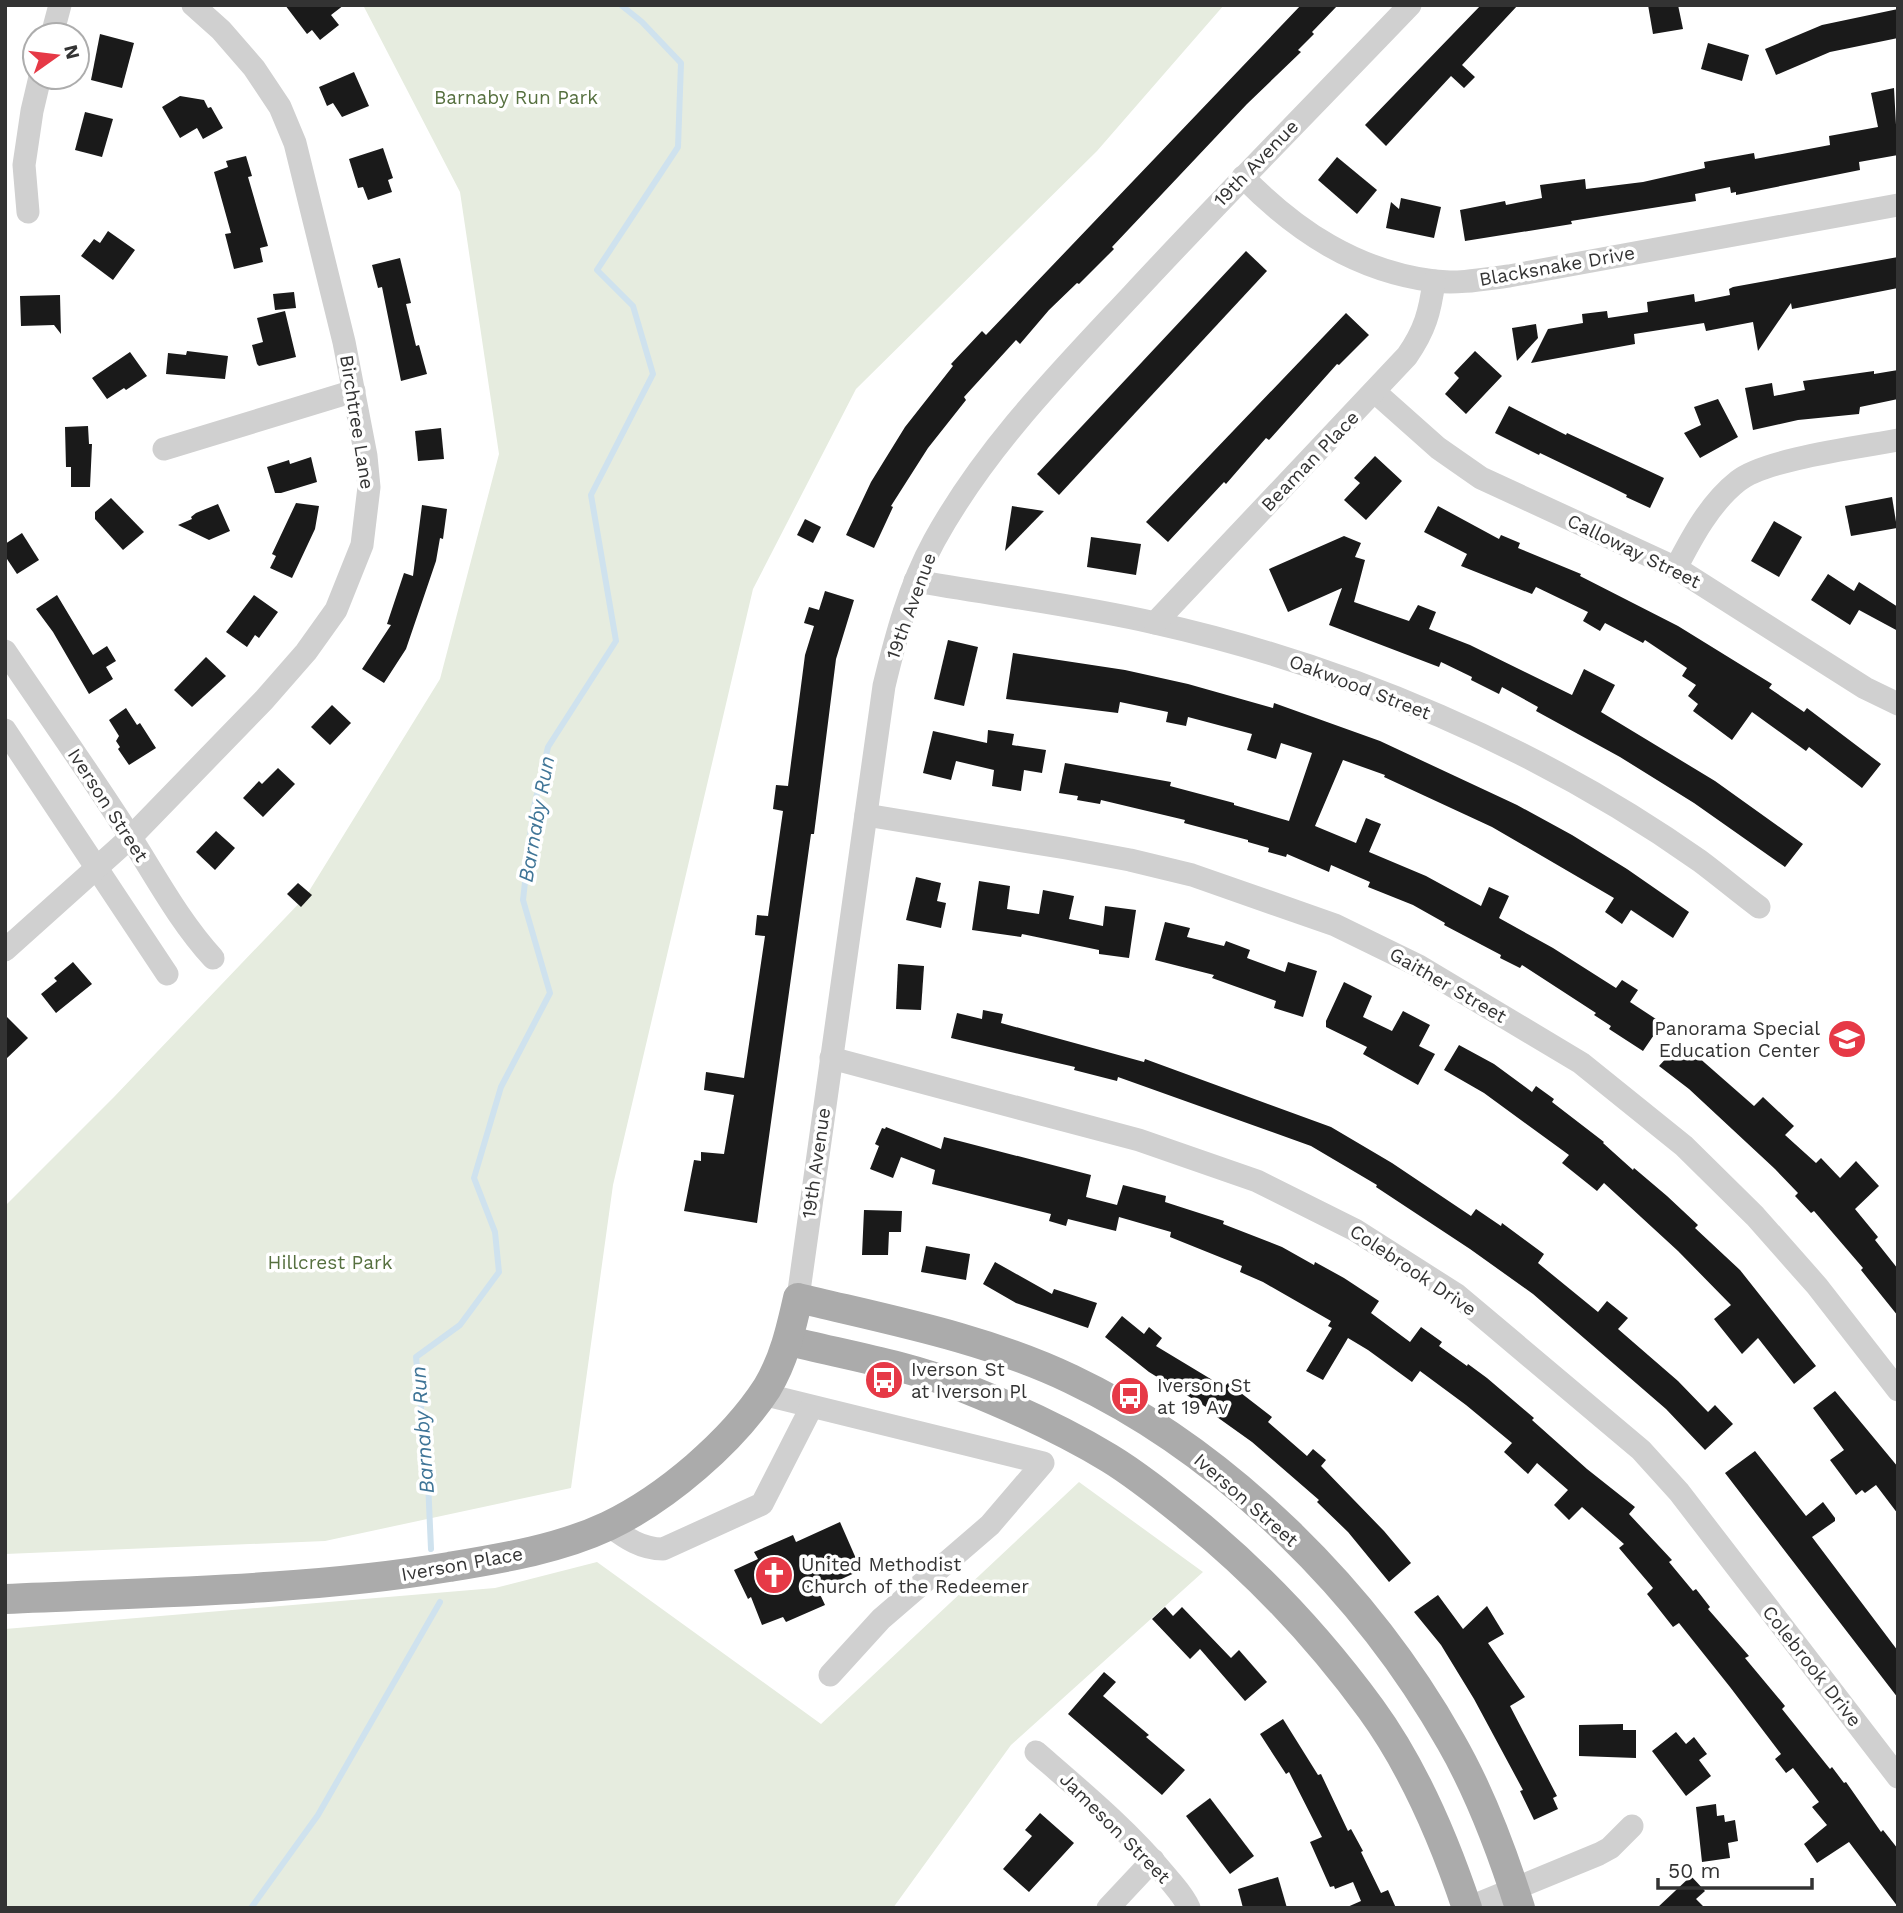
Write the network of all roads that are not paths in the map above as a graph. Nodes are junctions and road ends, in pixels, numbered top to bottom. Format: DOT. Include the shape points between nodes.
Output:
graph roads {
  1 [pos="192,5"];
  2 [pos="1410,5"];
  3 [pos="37,91"];
  4 [pos="1242,177"];
  5 [pos="1898,205"];
  6 [pos="28,212"];
  7 [pos="1434,281"];
  8 [pos="354,391"];
  9 [pos="1376,392"];
  10 [pos="1898,440"];
  11 [pos="164,449"];
  12 [pos="1676,568"];
  13 [pos="915,582"];
  14 [pos="1155,623"];
  15 [pos="5,651"];
  16 [pos="1898,704"];
  17 [pos="5,730"];
  18 [pos="866,815"];
  19 [pos="131,837"];
  20 [pos="96,868"];
  21 [pos="1759,907"];
  22 [pos="5,950"];
  23 [pos="213,958"];
  24 [pos="167,974"];
  25 [pos="831,1058"];
  26 [pos="798,1298"];
  27 [pos="789,1340"];
  28 [pos="1898,1390"];
  29 [pos="762,1394"];
  30 [pos="811,1408"];
  31 [pos="608,1525"];
  32 [pos="5,1600"];
  33 [pos="830,1675"];
  34 [pos="1035,1752"];
  35 [pos="1898,1777"];
  36 [pos="1632,1826"];
  37 [pos="1153,1860"];
  38 [pos="1517,1899"];
  39 [pos="1108,1908"];
  40 [pos="1189,1908"];
  41 [pos="1468,1908"];
  1 -- 8 [label="street, Birchtree Lane" via="254,68 280,107 295,144"];
  2 -- 4 [label="street, 19th Avenue"];
  3 -- 6 [label="street" via="24,165"];
  4 -- 7 [label="street, Blacksnake Drive" via="1319,241 1365,262"];
  4 -- 13 [label="street, 19th Avenue" via="1008,432 959,498"];
  5 -- 7 [label="street, Blacksnake Drive" via="1509,276"];
  7 -- 9 [label="street, Beaman Place" via="1421,337"];
  8 -- 11 [label="street"];
  8 -- 19 [label="street, Birchtree Lane" via="366,456 368,509 362,545 336,610 264,700"];
  9 -- 12 [label="street, Calloway Street" via="1438,448 1481,478"];
  9 -- 14 [label="street, Beaman Place"];
  10 -- 12 [label="street" via="1776,465 1740,478 1694,534"];
  12 -- 16 [label="street, Calloway Street" via="1865,688"];
  13 -- 14 [label="street, Oakwood Street"];
  13 -- 18 [label="street, 19th Avenue" via="884,686"];
  14 -- 21 [label="street, Oakwood Street" via="1307,664 1525,756 1700,861"];
  15 -- 19 [label="street, Iverson Street"];
  17 -- 20 [label="street"];
  18 -- 25 [label="street, 19th Avenue"];
  18 -- 28 [label="street, Gaither Street" via="1105,855 1192,876 1335,925 1419,966 1581,1063 1684,1146 1818,1286"];
  19 -- 20 [label="street, Birchtree Lane"];
  19 -- 23 [label="street, Iverson Street" via="165,894"];
  20 -- 22 [label="street, Birchtree Lane"];
  20 -- 24 [label="street"];
  25 -- 26 [label="street, 19th Avenue"];
  25 -- 35 [label="street, Colebrook Drive" via="1139,1140 1257,1181 1355,1230 1457,1295 1641,1450 1679,1492"];
  26 -- 27 [label="main road, Iverson Place"];
  26 -- 38 [label="main road, Iverson Street" via="961,1339 1070,1378 1162,1432 1259,1506 1351,1602 1423,1695 1474,1789"];
  27 -- 29 [label="main road, Iverson Place"];
  27 -- 41 [label="main road" via="923,1373 1044,1423 1110,1458 1219,1542 1259,1577 1371,1710 1426,1805"];
  29 -- 30 [label="street"];
  29 -- 31 [label="main road, Iverson Place" via="698,1464"];
  30 -- 31 [label="street" via="762,1504 663,1549 637,1545"];
  30 -- 33 [label="street" via="1044,1463 990,1525 881,1619"];
  31 -- 32 [label="main road, Iverson Place" via="506,1558 385,1578"];
  34 -- 37 [label="street, Jameson Street"];
  36 -- 38 [label="street" via="1610,1848"];
  37 -- 39 [label="street"];
  37 -- 40 [label="street, Jameson Street"];
  38 -- 41 [label="street"];
}
